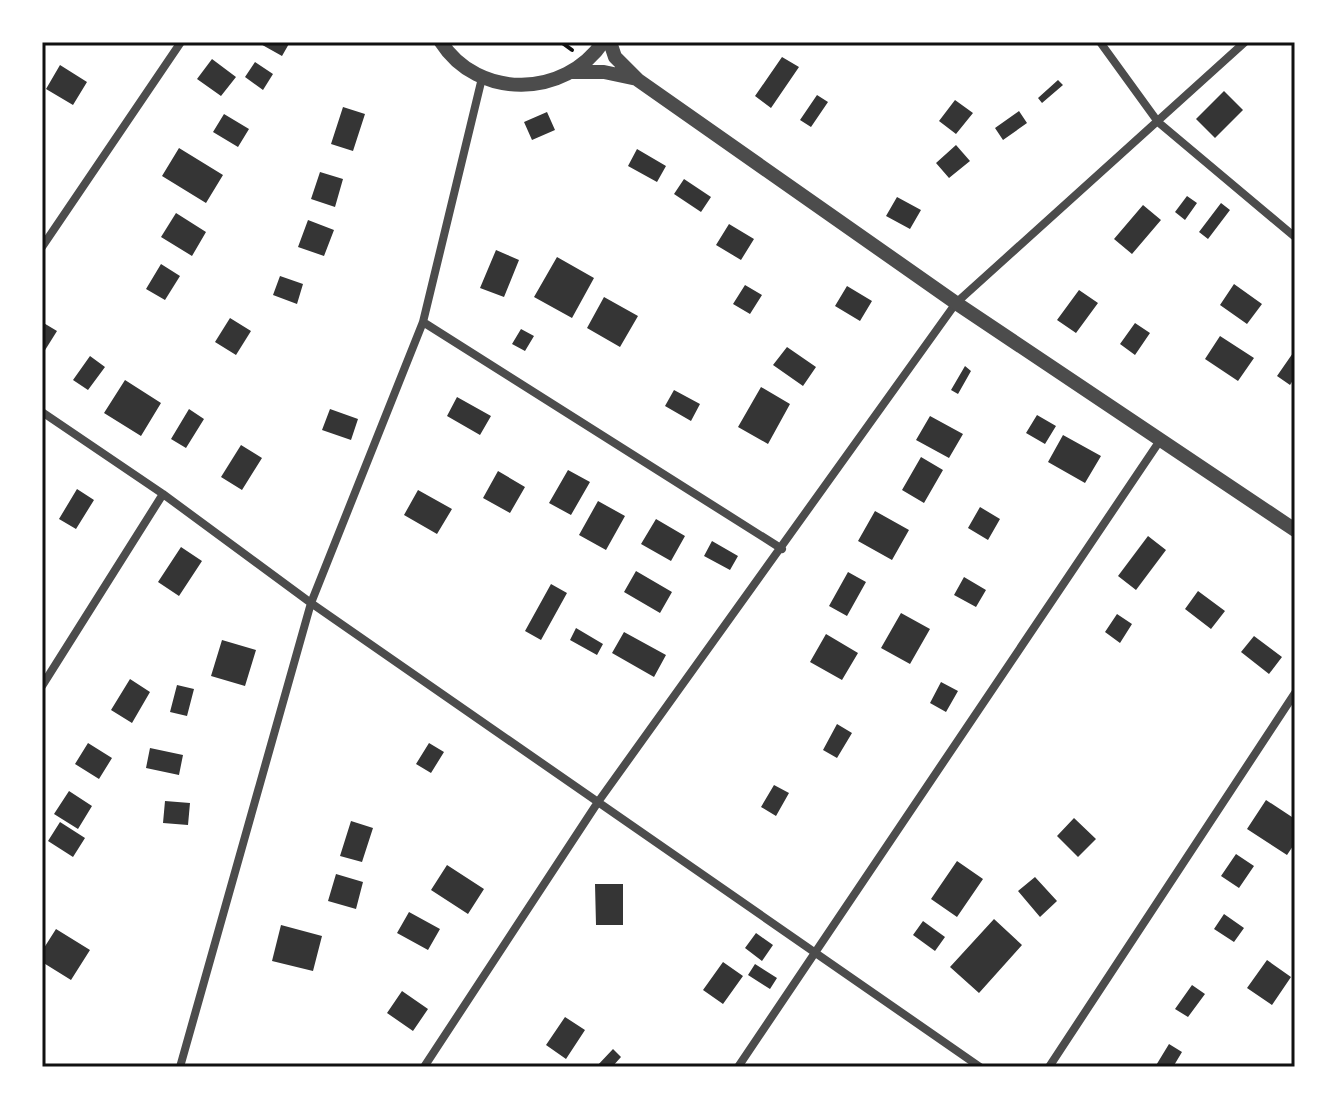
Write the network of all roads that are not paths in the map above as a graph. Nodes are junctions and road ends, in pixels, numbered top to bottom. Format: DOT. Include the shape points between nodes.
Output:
graph roads {
  1 [pos="181,42"];
  2 [pos="441,42"];
  3 [pos="603,42"];
  4 [pos="610,42"];
  5 [pos="1100,42"];
  6 [pos="1245,42"];
  7 [pos="572,72"];
  8 [pos="482,78"];
  9 [pos="638,80"];
  10 [pos="1158,122"];
  11 [pos="1295,237"];
  12 [pos="42,247"];
  13 [pos="956,303"];
  14 [pos="423,322"];
  15 [pos="42,412"];
  16 [pos="1161,439"];
  17 [pos="163,494"];
  18 [pos="1295,530"];
  19 [pos="782,549"];
  20 [pos="311,603"];
  21 [pos="42,686"];
  22 [pos="1295,693"];
  23 [pos="598,802"];
  24 [pos="817,953"];
  25 [pos="180,1067"];
  26 [pos="424,1067"];
  27 [pos="738,1067"];
  28 [pos="980,1067"];
  29 [pos="1049,1067"];
  1 -- 12 [label="street"];
  2 -- 8 [label="street"];
  3 -- 7 [label="street"];
  4 -- 9 [label="street" via="615,57"];
  5 -- 10 [label="street"];
  6 -- 10 [label="street"];
  7 -- 8 [label="street" via="514,86"];
  7 -- 9 [label="street"];
  8 -- 14 [label="street"];
  9 -- 13 [label="street"];
  10 -- 11 [label="street"];
  10 -- 13 [label="street"];
  13 -- 16 [label="street"];
  13 -- 19 [label="street"];
  14 -- 19 [label="street"];
  14 -- 20 [label="street"];
  15 -- 17 [label="street"];
  16 -- 18 [label="street"];
  16 -- 24 [label="street"];
  17 -- 20 [label="street"];
  17 -- 21 [label="street"];
  19 -- 23 [label="street"];
  20 -- 23 [label="street"];
  20 -- 25 [label="street"];
  22 -- 29 [label="street"];
  23 -- 24 [label="street"];
  23 -- 26 [label="street"];
  24 -- 27 [label="street"];
  24 -- 28 [label="street"];
}
